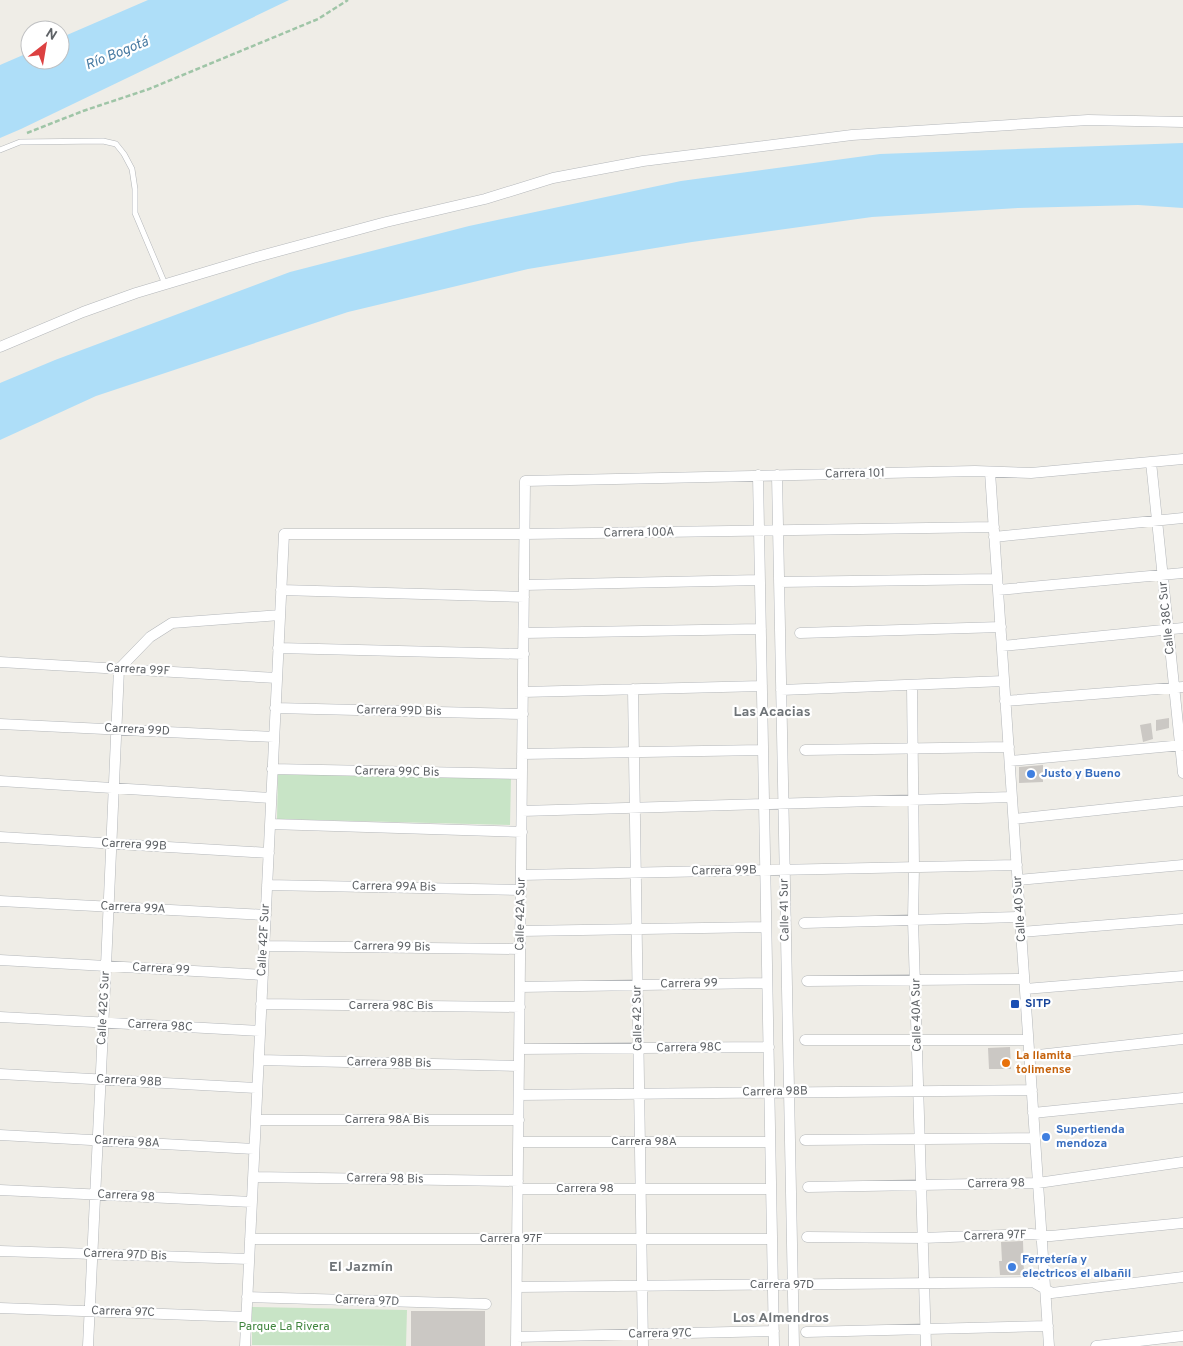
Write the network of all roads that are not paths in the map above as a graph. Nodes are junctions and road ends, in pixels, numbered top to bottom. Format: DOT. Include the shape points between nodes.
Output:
graph roads {
  1 [pos="1183,122"];
  2 [pos="0,150"];
  3 [pos="165,284"];
  4 [pos="0,347"];
  5 [pos="1183,458"];
  6 [pos="1150,462"];
  7 [pos="990,472"];
  8 [pos="758,475"];
  9 [pos="777,475"];
  10 [pos="526,481"];
  11 [pos="1183,518"];
  12 [pos="1157,521"];
  13 [pos="759,531"];
  14 [pos="778,531"];
  15 [pos="994,532"];
  16 [pos="284,534"];
  17 [pos="525,534"];
  18 [pos="1183,573"];
  19 [pos="1162,575"];
  20 [pos="760,580"];
  21 [pos="779,582"];
  22 [pos="998,584"];
  23 [pos="524,585"];
  24 [pos="281,590"];
  25 [pos="524,597"];
  26 [pos="280,615"];
  27 [pos="1000,627"];
  28 [pos="1183,628"];
  29 [pos="761,629"];
  30 [pos="1168,629"];
  31 [pos="524,633"];
  32 [pos="800,634"];
  33 [pos="1002,646"];
  34 [pos="278,648"];
  35 [pos="524,654"];
  36 [pos="0,662"];
  37 [pos="118,669"];
  38 [pos="277,678"];
  39 [pos="1004,681"];
  40 [pos="912,685"];
  41 [pos="762,686"];
  42 [pos="1179,687"];
  43 [pos="633,689"];
  44 [pos="781,690"];
  45 [pos="523,692"];
  46 [pos="1006,701"];
  47 [pos="276,708"];
  48 [pos="523,714"];
  49 [pos="0,724"];
  50 [pos="116,729"];
  51 [pos="274,737"];
  52 [pos="1182,745"];
  53 [pos="1009,748"];
  54 [pos="913,749"];
  55 [pos="763,750"];
  56 [pos="805,750"];
  57 [pos="635,752"];
  58 [pos="522,754"];
  59 [pos="1010,761"];
  60 [pos="272,769"];
  61 [pos="522,774"];
  62 [pos="1183,774"];
  63 [pos="0,781"];
  64 [pos="114,788"];
  65 [pos="1012,797"];
  66 [pos="271,798"];
  67 [pos="913,800"];
  68 [pos="1183,801"];
  69 [pos="783,803"];
  70 [pos="764,804"];
  71 [pos="635,808"];
  72 [pos="522,811"];
  73 [pos="1014,819"];
  74 [pos="270,824"];
  75 [pos="522,832"];
  76 [pos="0,837"];
  77 [pos="112,844"];
  78 [pos="268,852"];
  79 [pos="1183,864"];
  80 [pos="1016,865"];
  81 [pos="914,867"];
  82 [pos="766,870"];
  83 [pos="785,870"];
  84 [pos="636,873"];
  85 [pos="521,875"];
  86 [pos="1018,880"];
  87 [pos="267,885"];
  88 [pos="521,890"];
  89 [pos="0,901"];
  90 [pos="109,907"];
  91 [pos="266,915"];
  92 [pos="1020,917"];
  93 [pos="1183,919"];
  94 [pos="913,920"];
  95 [pos="804,923"];
  96 [pos="766,927"];
  97 [pos="637,929"];
  98 [pos="521,931"];
  99 [pos="1021,932"];
  100 [pos="264,946"];
  101 [pos="520,948"];
  102 [pos="0,960"];
  103 [pos="106,966"];
  104 [pos="263,975"];
  105 [pos="1183,976"];
  106 [pos="916,980"];
  107 [pos="807,981"];
  108 [pos="768,983"];
  109 [pos="1025,984"];
  110 [pos="637,985"];
  111 [pos="520,986"];
  112 [pos="261,1004"];
  113 [pos="520,1007"];
  114 [pos="0,1017"];
  115 [pos="104,1023"];
  116 [pos="260,1031"];
  117 [pos="1183,1039"];
  118 [pos="805,1040"];
  119 [pos="917,1040"];
  120 [pos="1028,1040"];
  121 [pos="769,1047"];
  122 [pos="638,1048"];
  123 [pos="520,1050"];
  124 [pos="1030,1056"];
  125 [pos="259,1060"];
  126 [pos="519,1066"];
  127 [pos="0,1074"];
  128 [pos="101,1079"];
  129 [pos="257,1088"];
  130 [pos="1032,1090"];
  131 [pos="918,1091"];
  132 [pos="770,1092"];
  133 [pos="789,1092"];
  134 [pos="639,1094"];
  135 [pos="519,1095"];
  136 [pos="1183,1098"];
  137 [pos="1033,1113"];
  138 [pos="256,1120"];
  139 [pos="519,1120"];
  140 [pos="0,1135"];
  141 [pos="1035,1138"];
  142 [pos="919,1139"];
  143 [pos="98,1140"];
  144 [pos="805,1140"];
  145 [pos="518,1142"];
  146 [pos="639,1142"];
  147 [pos="770,1142"];
  148 [pos="254,1148"];
  149 [pos="1183,1162"];
  150 [pos="253,1177"];
  151 [pos="1038,1183"];
  152 [pos="518,1185"];
  153 [pos="920,1185"];
  154 [pos="808,1187"];
  155 [pos="640,1189"];
  156 [pos="771,1189"];
  157 [pos="0,1190"];
  158 [pos="96,1194"];
  159 [pos="252,1202"];
  160 [pos="1183,1223"];
  161 [pos="1042,1236"];
  162 [pos="806,1237"];
  163 [pos="250,1238"];
  164 [pos="922,1238"];
  165 [pos="518,1239"];
  166 [pos="641,1239"];
  167 [pos="772,1239"];
  168 [pos="0,1251"];
  169 [pos="92,1254"];
  170 [pos="249,1259"];
  171 [pos="1183,1277"];
  172 [pos="924,1284"];
  173 [pos="773,1285"];
  174 [pos="792,1285"];
  175 [pos="642,1286"];
  176 [pos="517,1288"];
  177 [pos="1045,1288"];
  178 [pos="247,1297"];
  179 [pos="486,1304"];
  180 [pos="0,1308"];
  181 [pos="90,1311"];
  182 [pos="246,1317"];
  183 [pos="1048,1326"];
  184 [pos="925,1329"];
  185 [pos="774,1331"];
  186 [pos="806,1332"];
  187 [pos="643,1334"];
  188 [pos="1183,1336"];
  189 [pos="516,1342"];
  190 [pos="88,1346"];
  191 [pos="245,1346"];
  192 [pos="643,1346"];
  193 [pos="774,1346"];
  194 [pos="794,1346"];
  195 [pos="926,1346"];
  196 [pos="1049,1346"];
  197 [pos="1096,1346"];
  1 -- 3 [label="street" via="1088,120 890,132 643,161 554,178"];
  2 -- 3 [label="lane" via="20,142 104,140 116,144 132,169 135,214"];
  3 -- 4 [label="street" via="83,312"];
  5 -- 6 [label="street, Carrera 101"];
  6 -- 7 [label="street, Carrera 101" via="1031,473"];
  6 -- 12 [label="street, Calle 38C Sur"];
  7 -- 9 [label="street, Carrera 101"];
  7 -- 15 [label="street, Calle 40 Sur"];
  8 -- 9 [label="street, Carrera 101"];
  8 -- 10 [label="street, Carrera 101"];
  8 -- 13 [label="street, Calle 41 Sur"];
  9 -- 14 [label="street, Calle 41 Sur"];
  10 -- 17 [label="street, Calle 42A Sur"];
  11 -- 12 [label="street, Carrera 100A"];
  12 -- 15 [label="street, Carrera 100A"];
  12 -- 19 [label="street, Calle 38C Sur"];
  13 -- 14 [label="street, Carrera 100A"];
  13 -- 17 [label="street, Carrera 100A"];
  13 -- 20 [label="street, Calle 41 Sur"];
  14 -- 15 [label="street, Carrera 100A"];
  14 -- 21 [label="street, Calle 41 Sur"];
  15 -- 22 [label="street, Calle 40 Sur"];
  16 -- 17 [label="street, Carrera 100A"];
  16 -- 24 [label="street, Calle 42F Sur"];
  17 -- 23 [label="street, Calle 42A Sur"];
  18 -- 19 [label="street"];
  19 -- 22 [label="street"];
  19 -- 30 [label="street, Calle 38C Sur"];
  20 -- 23 [label="street"];
  20 -- 29 [label="street, Calle 41 Sur"];
  21 -- 22 [label="street"];
  21 -- 44 [label="street, Calle 41 Sur"];
  22 -- 27 [label="street, Calle 40 Sur"];
  23 -- 25 [label="street, Calle 42A Sur"];
  24 -- 25 [label="street"];
  24 -- 26 [label="street, Calle 42F Sur"];
  25 -- 31 [label="street, Calle 42A Sur"];
  26 -- 34 [label="street, Calle 42F Sur"];
  26 -- 37 [label="street" via="172,623 150,637"];
  27 -- 32 [label="street"];
  27 -- 33 [label="street, Calle 40 Sur"];
  28 -- 30 [label="street"];
  29 -- 31 [label="street"];
  29 -- 41 [label="street, Calle 41 Sur"];
  30 -- 33 [label="street"];
  30 -- 42 [label="street, Calle 38C Sur"];
  31 -- 35 [label="street, Calle 42A Sur"];
  33 -- 39 [label="street, Calle 40 Sur"];
  34 -- 35 [label="street"];
  34 -- 38 [label="street, Calle 42F Sur"];
  35 -- 45 [label="street, Calle 42A Sur"];
  36 -- 37 [label="street, Carrera 99F"];
  37 -- 38 [label="street, Carrera 99F"];
  37 -- 50 [label="street, Calle 42G Sur"];
  38 -- 47 [label="street, Calle 42F Sur"];
  39 -- 40 [label="street"];
  39 -- 46 [label="street, Calle 40 Sur"];
  40 -- 44 [label="street"];
  40 -- 54 [label="street, Calle 40A Sur"];
  41 -- 43 [label="street"];
  41 -- 55 [label="street, Calle 41 Sur"];
  42 -- 46 [label="street"];
  42 -- 52 [label="street, Calle 38C Sur"];
  43 -- 45 [label="street"];
  43 -- 57 [label="street, Calle 42 Sur"];
  44 -- 69 [label="street, Calle 41 Sur"];
  45 -- 48 [label="street, Calle 42A Sur"];
  46 -- 53 [label="street, Calle 40 Sur"];
  47 -- 48 [label="street, Carrera 99D Bis"];
  47 -- 51 [label="street, Calle 42F Sur"];
  48 -- 58 [label="street, Calle 42A Sur"];
  49 -- 50 [label="street, Carrera 99D"];
  50 -- 51 [label="street, Carrera 99D"];
  50 -- 64 [label="street, Calle 42G Sur"];
  51 -- 60 [label="street, Calle 42F Sur"];
  52 -- 59 [label="street"];
  52 -- 62 [label="street, Calle 38C Sur"];
  53 -- 54 [label="street"];
  53 -- 59 [label="street, Calle 40 Sur"];
  54 -- 56 [label="street"];
  54 -- 67 [label="street, Calle 40A Sur"];
  55 -- 57 [label="street"];
  55 -- 70 [label="street, Calle 41 Sur"];
  57 -- 58 [label="street"];
  57 -- 71 [label="street, Calle 42 Sur"];
  58 -- 61 [label="street, Calle 42A Sur"];
  59 -- 65 [label="street, Calle 40 Sur"];
  60 -- 61 [label="street, Carrera 99C Bis"];
  60 -- 66 [label="street, Calle 42F Sur"];
  61 -- 72 [label="street, Calle 42A Sur"];
  63 -- 64 [label="street"];
  64 -- 66 [label="street"];
  64 -- 77 [label="street, Calle 42G Sur"];
  65 -- 67 [label="street"];
  65 -- 73 [label="street, Calle 40 Sur"];
  66 -- 74 [label="street, Calle 42F Sur"];
  67 -- 69 [label="street"];
  67 -- 81 [label="street, Calle 40A Sur"];
  68 -- 73 [label="street"];
  69 -- 70 [label="street"];
  69 -- 83 [label="street, Calle 41 Sur"];
  70 -- 71 [label="street"];
  70 -- 82 [label="street, Calle 41 Sur"];
  71 -- 72 [label="street"];
  71 -- 84 [label="street, Calle 42 Sur"];
  72 -- 75 [label="street, Calle 42A Sur"];
  73 -- 80 [label="street, Calle 40 Sur"];
  74 -- 75 [label="street"];
  74 -- 78 [label="street, Calle 42F Sur"];
  75 -- 85 [label="street, Calle 42A Sur"];
  76 -- 77 [label="street, Carrera 99B"];
  77 -- 78 [label="street, Carrera 99B"];
  77 -- 90 [label="street, Calle 42G Sur"];
  78 -- 87 [label="street, Calle 42F Sur"];
  79 -- 86 [label="street"];
  80 -- 81 [label="street, Carrera 99B"];
  80 -- 86 [label="street, Calle 40 Sur"];
  81 -- 83 [label="street, Carrera 99B"];
  81 -- 94 [label="street, Calle 40A Sur"];
  82 -- 83 [label="street, Carrera 99B"];
  82 -- 84 [label="street, Carrera 99B"];
  82 -- 96 [label="street, Calle 41 Sur"];
  83 -- 133 [label="street, Calle 41 Sur"];
  84 -- 85 [label="street, Carrera 99B"];
  84 -- 97 [label="street, Calle 42 Sur"];
  85 -- 88 [label="street, Calle 42A Sur"];
  86 -- 92 [label="street, Calle 40 Sur"];
  87 -- 88 [label="street, Carrera 99A Bis"];
  87 -- 91 [label="street, Calle 42F Sur"];
  88 -- 98 [label="street, Calle 42A Sur"];
  89 -- 90 [label="street, Carrera 99A"];
  90 -- 91 [label="street, Carrera 99A"];
  90 -- 103 [label="street, Calle 42G Sur"];
  91 -- 100 [label="street, Calle 42F Sur"];
  92 -- 94 [label="street"];
  92 -- 99 [label="street, Calle 40 Sur"];
  93 -- 99 [label="street"];
  94 -- 95 [label="street"];
  94 -- 106 [label="street, Calle 40A Sur"];
  96 -- 97 [label="street"];
  96 -- 108 [label="street, Calle 41 Sur"];
  97 -- 98 [label="street"];
  97 -- 110 [label="street, Calle 42 Sur"];
  98 -- 101 [label="street, Calle 42A Sur"];
  99 -- 109 [label="street, Calle 40 Sur"];
  100 -- 101 [label="street, Carrera 99 Bis"];
  100 -- 104 [label="street, Calle 42F Sur"];
  101 -- 111 [label="street, Calle 42A Sur"];
  102 -- 103 [label="street, Carrera 99"];
  103 -- 104 [label="street, Carrera 99"];
  103 -- 115 [label="street, Calle 42G Sur"];
  104 -- 112 [label="street, Calle 42F Sur"];
  105 -- 109 [label="street"];
  106 -- 107 [label="street"];
  106 -- 109 [label="street"];
  106 -- 119 [label="street, Calle 40A Sur"];
  108 -- 110 [label="street, Carrera 99"];
  108 -- 121 [label="street, Calle 41 Sur"];
  109 -- 120 [label="street, Calle 40 Sur"];
  110 -- 111 [label="street, Carrera 99"];
  110 -- 122 [label="street, Calle 42 Sur"];
  111 -- 113 [label="street, Calle 42A Sur"];
  112 -- 113 [label="street, Carrera 98C Bis"];
  112 -- 116 [label="street, Calle 42F Sur"];
  113 -- 123 [label="street, Calle 42A Sur"];
  114 -- 115 [label="street, Carrera 98C"];
  115 -- 116 [label="street, Carrera 98C"];
  115 -- 128 [label="street, Calle 42G Sur"];
  116 -- 125 [label="street, Calle 42F Sur"];
  117 -- 124 [label="street"];
  118 -- 119 [label="street"];
  119 -- 120 [label="street"];
  119 -- 131 [label="street, Calle 40A Sur"];
  120 -- 124 [label="street, Calle 40 Sur"];
  121 -- 122 [label="street, Carrera 98C"];
  121 -- 132 [label="street, Calle 41 Sur"];
  122 -- 123 [label="street, Carrera 98C"];
  122 -- 134 [label="street, Calle 42 Sur"];
  123 -- 126 [label="street, Calle 42A Sur"];
  124 -- 130 [label="street, Calle 40 Sur"];
  125 -- 126 [label="street, Carrera 98B Bis"];
  125 -- 129 [label="street, Calle 42F Sur"];
  126 -- 135 [label="street, Calle 42A Sur"];
  127 -- 128 [label="street, Carrera 98B"];
  128 -- 129 [label="street, Carrera 98B"];
  128 -- 143 [label="street, Calle 42G Sur"];
  129 -- 138 [label="street, Calle 42F Sur"];
  130 -- 131 [label="street, Carrera 98B"];
  130 -- 137 [label="street, Calle 40 Sur"];
  131 -- 133 [label="street, Carrera 98B"];
  131 -- 142 [label="street, Calle 40A Sur"];
  132 -- 133 [label="street, Carrera 98B"];
  132 -- 134 [label="street, Carrera 98B"];
  132 -- 147 [label="street, Calle 41 Sur"];
  133 -- 174 [label="street, Calle 41 Sur"];
  134 -- 135 [label="street, Carrera 98B"];
  134 -- 146 [label="street, Calle 42 Sur"];
  135 -- 139 [label="street, Calle 42A Sur"];
  136 -- 137 [label="street"];
  137 -- 141 [label="street, Calle 40 Sur"];
  138 -- 139 [label="street, Carrera 98A Bis"];
  138 -- 148 [label="street, Calle 42F Sur"];
  139 -- 145 [label="street, Calle 42A Sur"];
  140 -- 143 [label="street, Carrera 98A"];
  141 -- 142 [label="street"];
  141 -- 151 [label="street, Calle 40 Sur"];
  142 -- 144 [label="street"];
  142 -- 153 [label="street, Calle 40A Sur"];
  143 -- 148 [label="street, Carrera 98A"];
  143 -- 158 [label="street, Calle 42G Sur"];
  145 -- 146 [label="street, Carrera 98A"];
  145 -- 152 [label="street, Calle 42A Sur"];
  146 -- 147 [label="street, Carrera 98A"];
  146 -- 155 [label="street, Calle 42 Sur"];
  147 -- 156 [label="street, Calle 41 Sur"];
  148 -- 150 [label="street, Calle 42F Sur"];
  149 -- 151 [label="street, Carrera 98"];
  150 -- 152 [label="street, Carrera 98 Bis"];
  150 -- 159 [label="street, Calle 42F Sur"];
  151 -- 153 [label="street, Carrera 98"];
  151 -- 161 [label="street, Calle 40 Sur"];
  152 -- 155 [label="street, Carrera 98"];
  152 -- 165 [label="street, Calle 42A Sur"];
  153 -- 154 [label="street, Carrera 98"];
  153 -- 164 [label="street, Calle 40A Sur"];
  155 -- 156 [label="street, Carrera 98"];
  155 -- 166 [label="street, Calle 42 Sur"];
  156 -- 167 [label="street, Calle 41 Sur"];
  157 -- 158 [label="street, Carrera 98"];
  158 -- 159 [label="street, Carrera 98"];
  158 -- 169 [label="street, Calle 42G Sur"];
  159 -- 163 [label="street, Calle 42F Sur"];
  160 -- 161 [label="street, Carrera 97F"];
  161 -- 164 [label="street, Carrera 97F"];
  161 -- 177 [label="street, Calle 40 Sur"];
  162 -- 164 [label="street, Carrera 97F"];
  163 -- 165 [label="street, Carrera 97F"];
  163 -- 170 [label="street, Calle 42F Sur"];
  164 -- 172 [label="street, Calle 40A Sur"];
  165 -- 166 [label="street, Carrera 97F"];
  165 -- 176 [label="street, Calle 42A Sur"];
  166 -- 167 [label="street, Carrera 97F"];
  166 -- 175 [label="street, Calle 42 Sur"];
  167 -- 173 [label="street, Calle 41 Sur"];
  168 -- 169 [label="street, Carrera 97D Bis"];
  169 -- 170 [label="street, Carrera 97D Bis"];
  169 -- 181 [label="street, Calle 42G Sur"];
  170 -- 178 [label="street, Calle 42F Sur"];
  171 -- 177 [label="street, Carrera 97D" via="1052,1293"];
  172 -- 174 [label="street, Carrera 97D"];
  172 -- 177 [label="street, Carrera 97D" via="1033,1282"];
  172 -- 184 [label="street, Calle 40A Sur"];
  173 -- 174 [label="street, Carrera 97D"];
  173 -- 175 [label="street, Carrera 97D"];
  173 -- 185 [label="street, Calle 41 Sur"];
  174 -- 194 [label="street, Calle 41 Sur"];
  175 -- 176 [label="street, Carrera 97D"];
  175 -- 187 [label="street, Calle 42 Sur"];
  176 -- 189 [label="street, Calle 42A Sur"];
  177 -- 183 [label="street, Calle 40 Sur"];
  178 -- 179 [label="street, Carrera 97D"];
  178 -- 182 [label="street, Calle 42F Sur"];
  180 -- 181 [label="street, Carrera 97C"];
  181 -- 182 [label="street, Carrera 97C"];
  181 -- 190 [label="street, Calle 42G Sur"];
  182 -- 191 [label="street, Calle 42F Sur"];
  183 -- 184 [label="street"];
  183 -- 196 [label="street, Calle 40 Sur"];
  184 -- 186 [label="street"];
  184 -- 195 [label="street, Calle 40A Sur"];
  185 -- 187 [label="street, Carrera 97C"];
  185 -- 193 [label="street, Calle 41 Sur"];
  187 -- 189 [label="street, Carrera 97C"];
  187 -- 192 [label="street, Calle 42 Sur"];
  188 -- 197 [label="street"];
}
